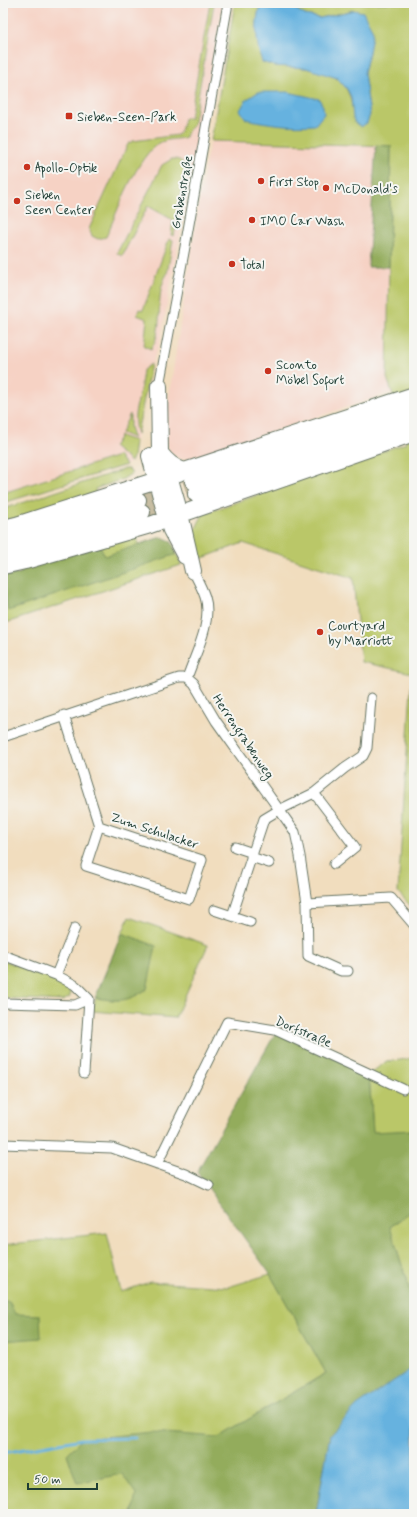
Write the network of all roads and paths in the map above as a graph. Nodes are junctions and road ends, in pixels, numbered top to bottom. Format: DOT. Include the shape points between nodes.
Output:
graph roads {
  1 [pos="228,3"];
  2 [pos="159,386"];
  3 [pos="414,395"];
  4 [pos="414,408"];
  5 [pos="414,421"];
  6 [pos="414,433"];
  7 [pos="155,454"];
  8 [pos="169,500"];
  9 [pos="3,528"];
  10 [pos="3,541"];
  11 [pos="3,554"];
  12 [pos="3,566"];
  13 [pos="193,571"];
  14 [pos="187,678"];
  15 [pos="371,698"];
  16 [pos="64,715"];
  17 [pos="3,737"];
  18 [pos="314,793"];
  19 [pos="279,810"];
  20 [pos="99,826"];
  21 [pos="235,847"];
  22 [pos="252,855"];
  23 [pos="269,863"];
  24 [pos="334,864"];
  25 [pos="307,903"];
  26 [pos="214,910"];
  27 [pos="232,916"];
  28 [pos="250,922"];
  29 [pos="414,925"];
  30 [pos="75,928"];
  31 [pos="3,955"];
  32 [pos="348,971"];
  33 [pos="56,975"];
  34 [pos="89,999"];
  35 [pos="3,1003"];
  36 [pos="84,1074"];
  37 [pos="403,1089"];
  38 [pos="3,1144"];
  39 [pos="157,1164"];
  40 [pos="209,1185"];
  1 -- 2 [label="street, Grabenstraße"];
  2 -- 7 [label="highway"];
  3 -- 8 [label="highway"];
  4 -- 8 [label="highway"];
  5 -- 8 [label="highway"];
  6 -- 8 [label="highway"];
  7 -- 8 [label="highway"];
  7 -- 8 [label="highway" via="173,467"];
  8 -- 9 [label="highway"];
  8 -- 10 [label="highway"];
  8 -- 11 [label="highway" via="74,534"];
  8 -- 12 [label="highway" via="25,562"];
  8 -- 13 [label="highway"];
  13 -- 14 [label="street" via="205,596 207,612 206,626"];
  14 -- 16 [label="street" via="179,678"];
  14 -- 19 [label="street, Herrengrabenweg" via="194,684 216,721"];
  15 -- 18 [label="street" via="368,748 363,756"];
  16 -- 17 [label="street"];
  16 -- 20 [label="street, Zum Schulacker"];
  18 -- 19 [label="street"];
  18 -- 24 [label="street" via="355,847"];
  19 -- 22 [label="street" via="264,819"];
  19 -- 25 [label="street, Herrengrabenweg" via="295,832"];
  20 -- 20 [label="street, Zum Schulacker" via="202,860 189,899 86,866"];
  21 -- 22 [label="street"];
  22 -- 23 [label="street"];
  22 -- 27 [label="street"];
  25 -- 29 [label="street" via="391,898"];
  25 -- 32 [label="street, Herrengrabenweg" via="308,956 341,972"];
  26 -- 27 [label="street"];
  27 -- 28 [label="street"];
  30 -- 33 [label="street"];
  31 -- 33 [label="street"];
  33 -- 34 [label="street" via="75,985"];
  34 -- 35 [label="street" via="75,1005"];
  34 -- 36 [label="street"];
  37 -- 39 [label="street, Dorfstraße" via="275,1030 227,1022"];
  38 -- 39 [label="street" via="112,1148"];
  39 -- 40 [label="street"];
}
